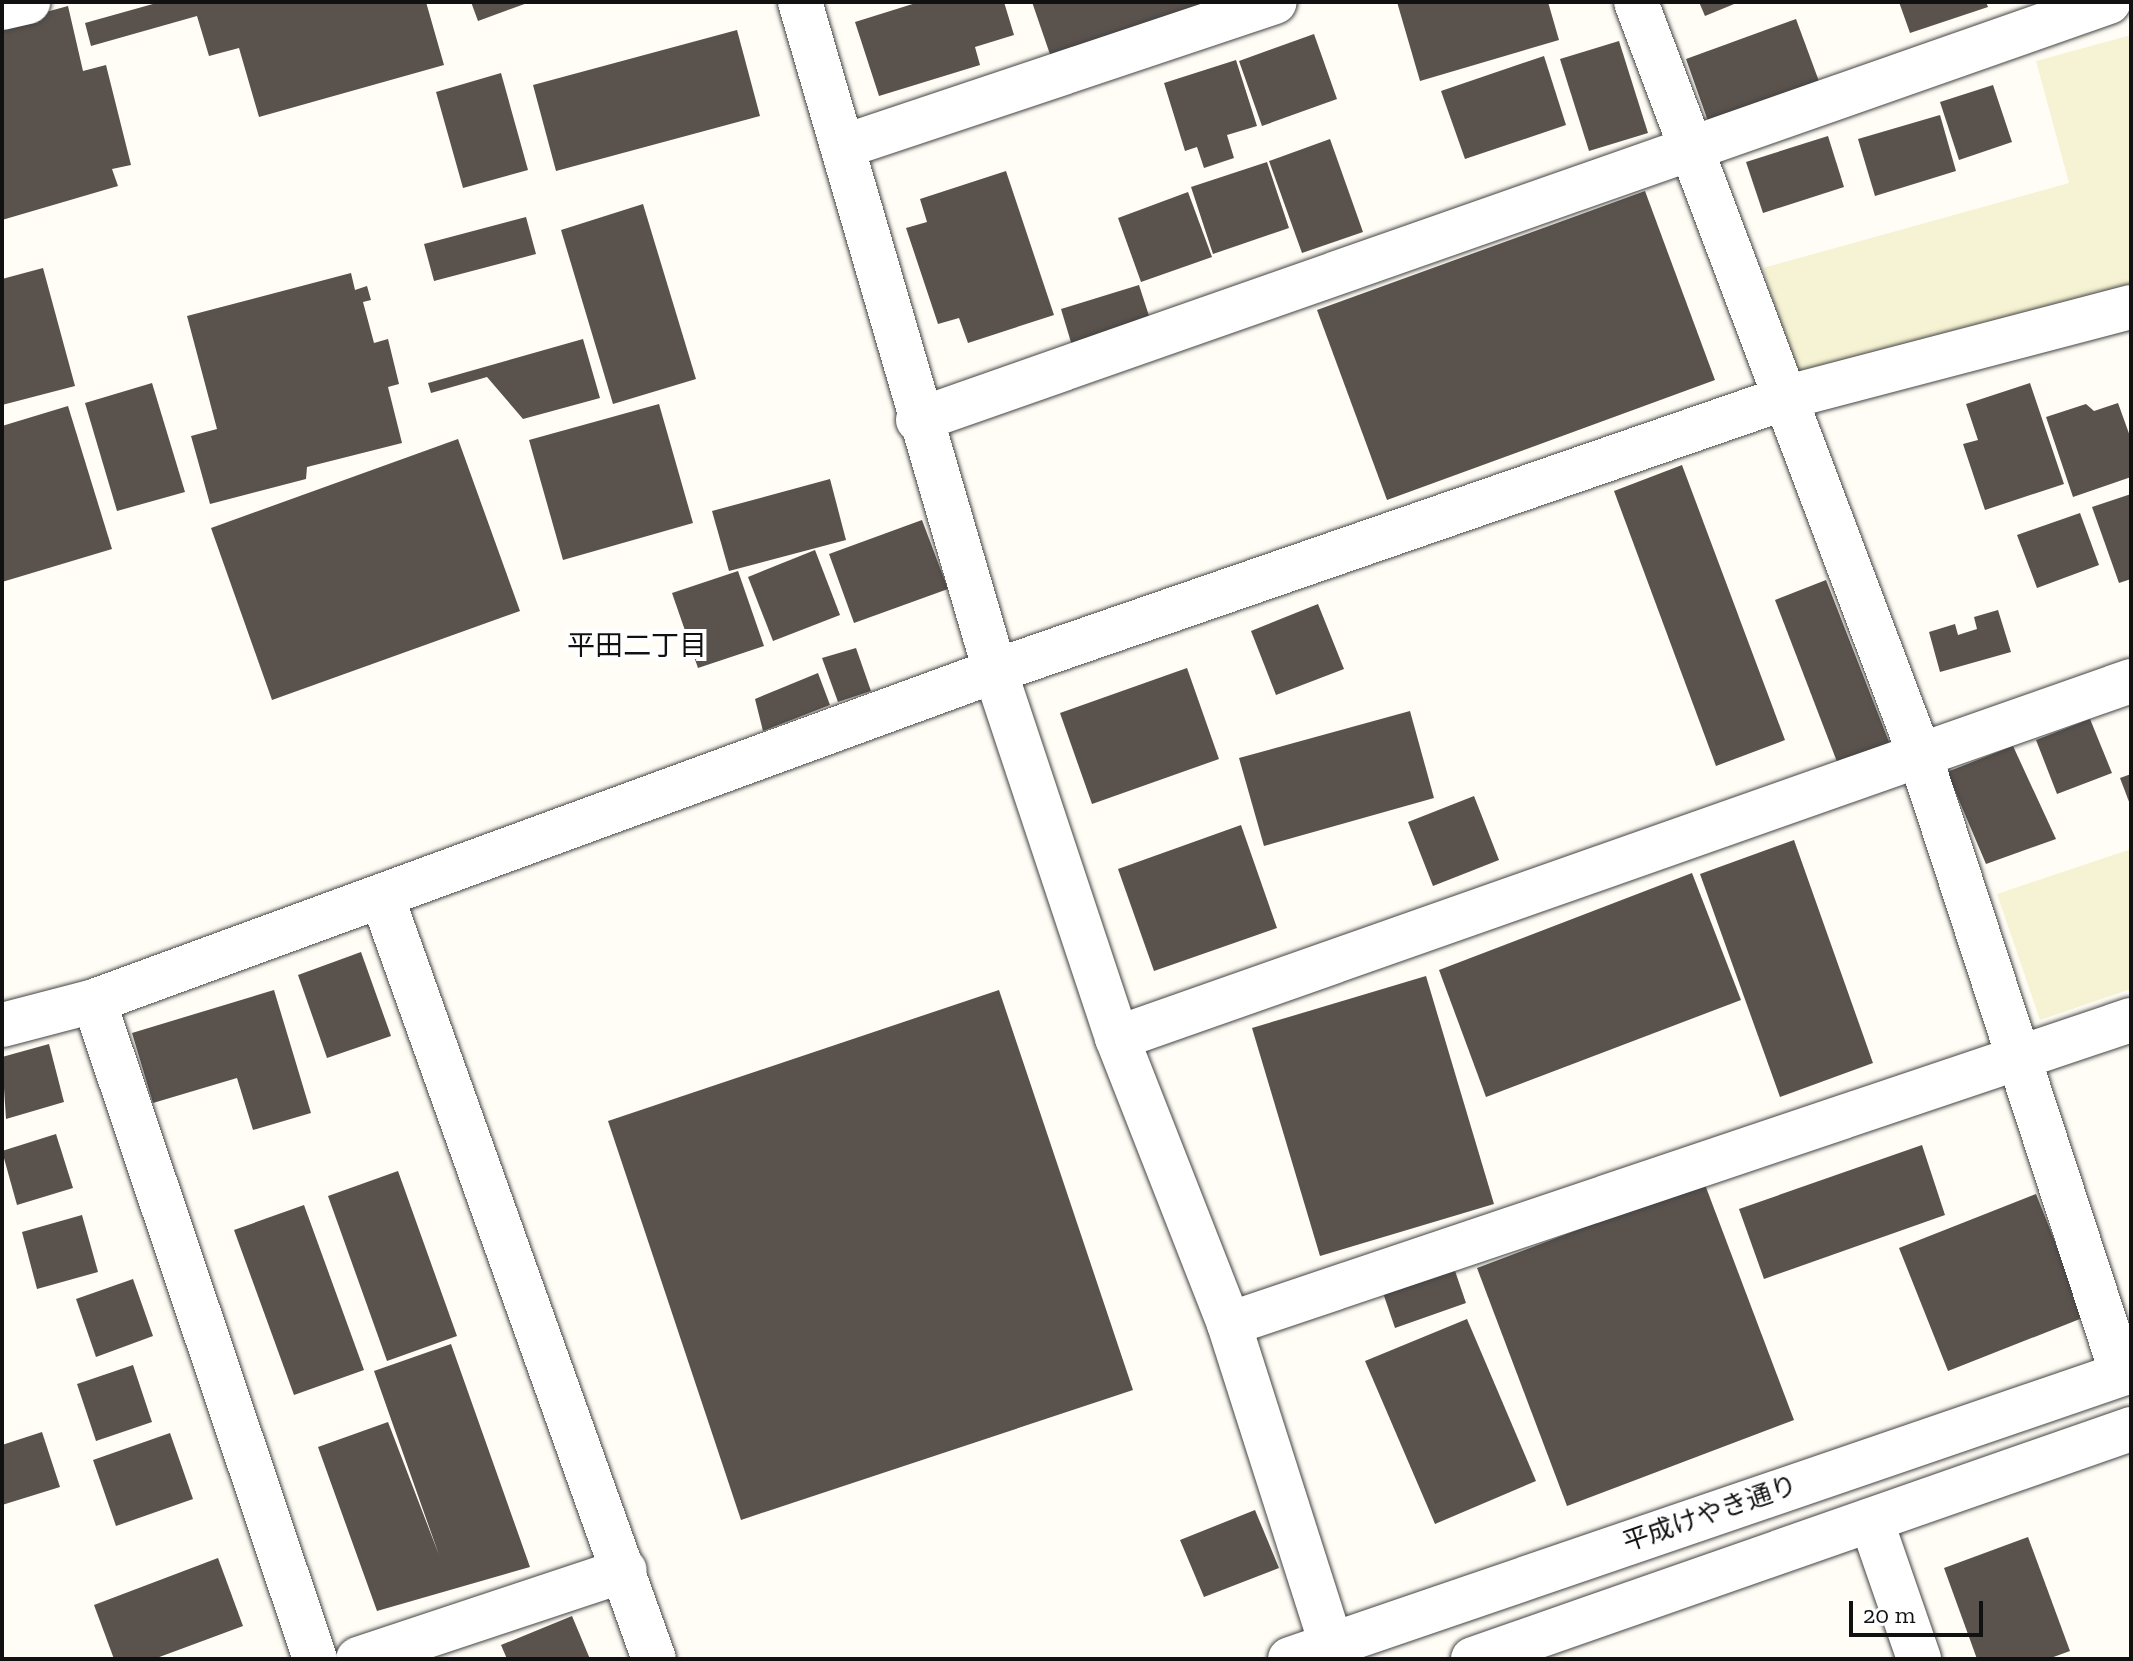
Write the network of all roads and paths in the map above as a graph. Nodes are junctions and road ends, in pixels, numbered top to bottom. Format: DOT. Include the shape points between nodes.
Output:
graph roads {
  1 [pos="28,2"];
  2 [pos="800,2"];
  3 [pos="1275,2"];
  4 [pos="1636,2"];
  5 [pos="2109,2"];
  6 [pos="2,8"];
  7 [pos="845,146"];
  8 [pos="1688,150"];
  9 [pos="2131,307"];
  10 [pos="1788,397"];
  11 [pos="918,420"];
  12 [pos="995,671"];
  13 [pos="2131,681"];
  14 [pos="1919,753"];
  15 [pos="382,897"];
  16 [pos="94,1001"];
  17 [pos="2131,1020"];
  18 [pos="2,1025"];
  19 [pos="1117,1038"];
  20 [pos="2018,1059"];
  21 [pos="1229,1324"];
  22 [pos="2127,1372"];
  23 [pos="2131,1429"];
  24 [pos="1871,1520"];
  25 [pos="625,1570"];
  26 [pos="1331,1644"];
  27 [pos="315,1659"];
  28 [pos="358,1659"];
  29 [pos="654,1659"];
  30 [pos="1290,1659"];
  31 [pos="1473,1659"];
  32 [pos="1919,1659"];
  1 -- 6 [label="street"];
  2 -- 7 [label="street"];
  3 -- 7 [label="street"];
  4 -- 8 [label="street"];
  5 -- 8 [label="street"];
  7 -- 11 [label="street"];
  8 -- 10 [label="street"];
  8 -- 11 [label="street"];
  9 -- 10 [label="street"];
  10 -- 12 [label="street"];
  10 -- 14 [label="street"];
  11 -- 12 [label="street"];
  12 -- 15 [label="street"];
  12 -- 19 [label="street"];
  13 -- 14 [label="street"];
  14 -- 19 [label="street"];
  14 -- 20 [label="street"];
  15 -- 16 [label="street"];
  15 -- 25 [label="street"];
  16 -- 18 [label="street"];
  16 -- 27 [label="street"];
  17 -- 20 [label="street"];
  19 -- 21 [label="street"];
  20 -- 21 [label="street"];
  20 -- 22 [label="street"];
  21 -- 26 [label="street"];
  22 -- 26 [label="street, 平成けやき通り"];
  23 -- 24 [label="street"];
  24 -- 31 [label="street"];
  24 -- 32 [label="street"];
  25 -- 28 [label="street"];
  25 -- 29 [label="street"];
  26 -- 30 [label="street, 平成けやき通り"];
}
